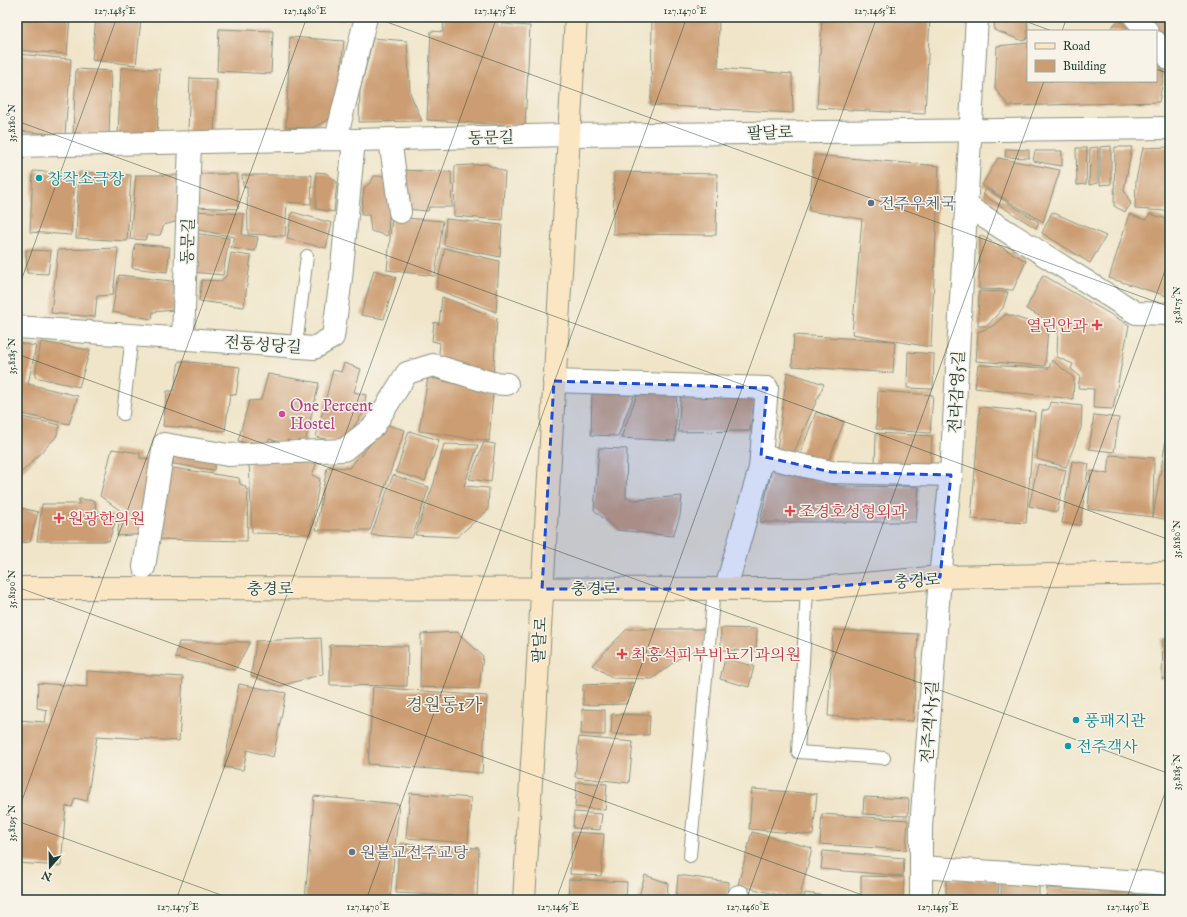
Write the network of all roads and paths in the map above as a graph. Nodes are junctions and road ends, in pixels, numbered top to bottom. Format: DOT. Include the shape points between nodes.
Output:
graph roads {
  1 [pos="366,17"];
  2 [pos="576,17"];
  3 [pos="977,17"];
  4 [pos="1135,17"];
  5 [pos="1146,30"];
  6 [pos="1157,43"];
  7 [pos="1170,59"];
  8 [pos="1170,128"];
  9 [pos="971,130"];
  10 [pos="569,135"];
  11 [pos="390,139"];
  12 [pos="345,140"];
  13 [pos="190,143"];
  14 [pos="17,146"];
  15 [pos="967,206"];
  16 [pos="400,212"];
  17 [pos="307,256"];
  18 [pos="1170,314"];
  19 [pos="17,326"];
  20 [pos="132,335"];
  21 [pos="183,338"];
  22 [pos="296,346"];
  23 [pos="554,381"];
  24 [pos="507,384"];
  25 [pos="123,414"];
  26 [pos="761,456"];
  27 [pos="951,475"];
  28 [pos="144,567"];
  29 [pos="1170,573"];
  30 [pos="940,577"];
  31 [pos="17,588"];
  32 [pos="542,589"];
  33 [pos="720,589"];
  34 [pos="807,589"];
  35 [pos="884,758"];
  36 [pos="690,856"];
  37 [pos="921,868"];
  38 [pos="1170,884"];
  39 [pos="1146,891"];
  40 [pos="524,900"];
  41 [pos="921,900"];
  1 -- 12 [label="street"];
  2 -- 10 [label="street, 팔달로"];
  3 -- 9 [label="street, 전라감영5길"];
  4 -- 5 [label="street"];
  6 -- 7 [label="street"];
  8 -- 9 [label="street"];
  9 -- 10 [label="street, 팔달로"];
  9 -- 15 [label="street, 전라감영5길"];
  10 -- 11 [label="street, 동문길"];
  10 -- 23 [label="street, 팔달로"];
  11 -- 12 [label="street, 동문길"];
  11 -- 16 [label="street"];
  12 -- 13 [label="street, 동문길"];
  12 -- 22 [label="street, 전동성당길" via="341,278 333,338 314,348"];
  13 -- 14 [label="street, 동문길"];
  13 -- 21 [label="street, 동문길"];
  15 -- 18 [label="street" via="1136,313"];
  15 -- 27 [label="street, 전라감영5길"];
  17 -- 22 [label="lane"];
  19 -- 20 [label="street, 전동성당길"];
  20 -- 21 [label="street, 전동성당길"];
  20 -- 25 [label="lane"];
  21 -- 22 [label="street, 전동성당길"];
  23 -- 26 [label="street" via="767,388"];
  23 -- 32 [label="street, 팔달로"];
  24 -- 28 [label="street" via="492,383 433,365 407,373 374,426 344,450 228,455 164,444"];
  26 -- 27 [label="street" via="831,472"];
  26 -- 33 [label="street" via="760,468"];
  27 -- 30 [label="street, 전라감영5길"];
  29 -- 30 [label="street, 충경로"];
  30 -- 34 [label="street, 충경로"];
  30 -- 37 [label="street, 전주객사5길" via="921,827"];
  31 -- 32 [label="street, 충경로"];
  32 -- 33 [label="street, 충경로"];
  32 -- 40 [label="street, 팔달로"];
  33 -- 34 [label="street, 충경로"];
  33 -- 36 [label="lane"];
  34 -- 35 [label="lane" via="798,752"];
  37 -- 39 [label="street"];
  37 -- 41 [label="street, 전주객사5길"];
  38 -- 39 [label="street"];
}
